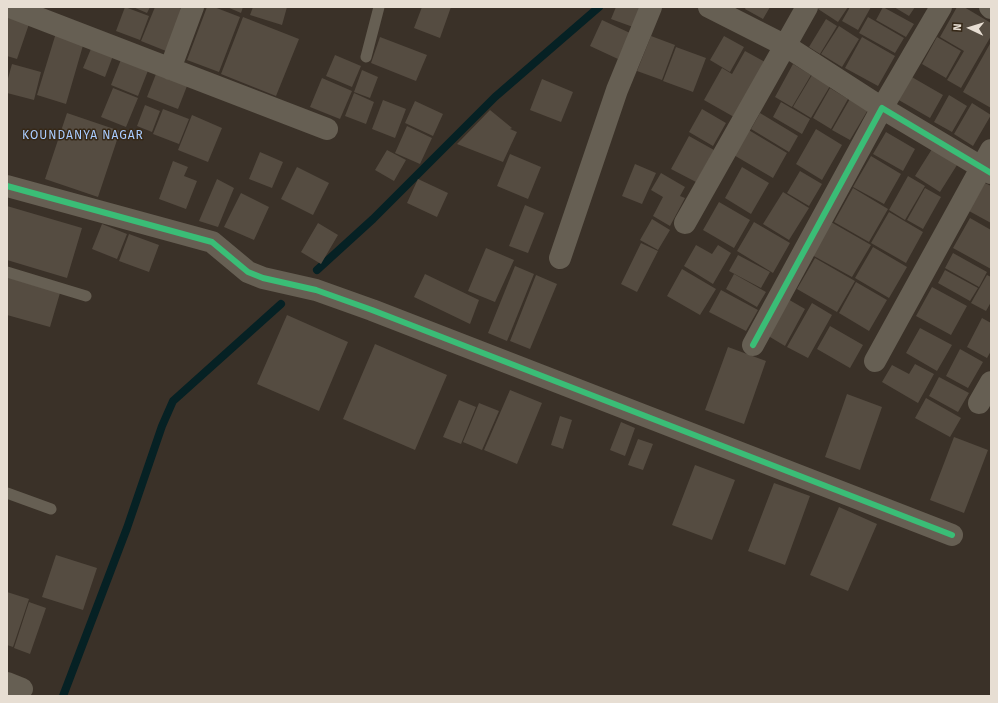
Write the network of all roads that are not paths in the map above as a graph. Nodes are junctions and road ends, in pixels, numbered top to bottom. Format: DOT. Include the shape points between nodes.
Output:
graph roads {
  1 [pos="10,7"];
  2 [pos="192,7"];
  3 [pos="379,7"];
  4 [pos="651,7"];
  5 [pos="709,7"];
  6 [pos="807,7"];
  7 [pos="941,7"];
  8 [pos="786,46"];
  9 [pos="366,57"];
  10 [pos="170,69"];
  11 [pos="882,108"];
  12 [pos="327,130"];
  13 [pos="988,163"];
  14 [pos="7,186"];
  15 [pos="685,223"];
  16 [pos="560,258"];
  17 [pos="7,272"];
  18 [pos="86,296"];
  19 [pos="753,345"];
  20 [pos="875,361"];
  21 [pos="991,382"];
  22 [pos="979,403"];
  23 [pos="7,493"];
  24 [pos="51,509"];
  25 [pos="952,535"];
  1 -- 10 [label="street"];
  2 -- 10 [label="street"];
  3 -- 9 [label="lane"];
  4 -- 16 [label="street" via="617,90"];
  5 -- 8 [label="street"];
  6 -- 8 [label="street"];
  7 -- 11 [label="street"];
  8 -- 11 [label="street"];
  8 -- 15 [label="street"];
  10 -- 12 [label="street"];
  11 -- 13 [label="street"];
  11 -- 19 [label="street"];
  13 -- 20 [label="street"];
  14 -- 25 [label="street" via="212,242 248,272 263,278 316,290 372,310"];
  17 -- 18 [label="lane"];
  21 -- 22 [label="street"];
  23 -- 24 [label="lane"];
}
